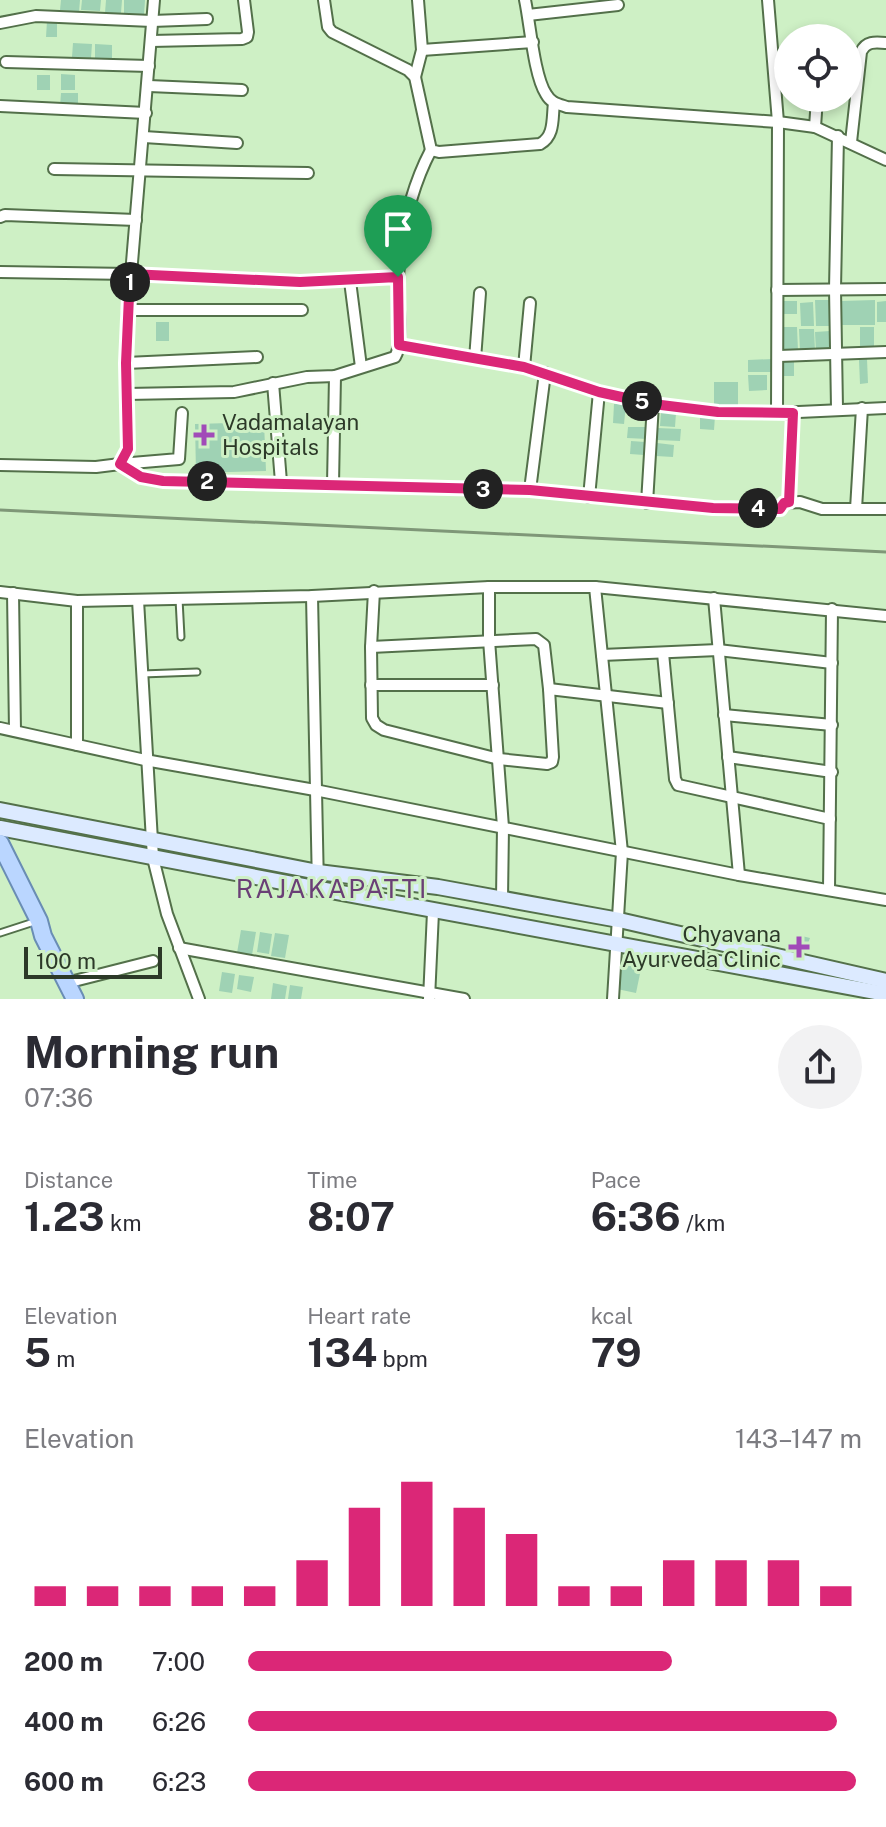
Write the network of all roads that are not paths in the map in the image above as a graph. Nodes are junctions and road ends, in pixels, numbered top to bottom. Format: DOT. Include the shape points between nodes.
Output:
graph roads {
  1 [pos="154,0"];
  2 [pos="244,0"];
  3 [pos="324,0"];
  4 [pos="418,0"];
  5 [pos="525,0"];
  6 [pos="768,0"];
  7 [pos="618,5"];
  8 [pos="528,15"];
  9 [pos="207,19"];
  10 [pos="152,21"];
  11 [pos="0,23"];
  12 [pos="151,41"];
  13 [pos="533,42"];
  14 [pos="886,43"];
  15 [pos="422,50"];
  16 [pos="6,62"];
  17 [pos="149,66"];
  18 [pos="415,77"];
  19 [pos="149,86"];
  20 [pos="242,90"];
  21 [pos="554,103"];
  22 [pos="0,106"];
  23 [pos="816,112"];
  24 [pos="146,113"];
  25 [pos="778,122"];
  26 [pos="815,127"];
  27 [pos="838,136"];
  28 [pos="144,137"];
  29 [pos="851,142"];
  30 [pos="237,143"];
  31 [pos="431,150"];
  32 [pos="886,160"];
  33 [pos="54,169"];
  34 [pos="141,172"];
  35 [pos="308,173"];
  36 [pos="0,217"];
  37 [pos="136,220"];
  38 [pos="0,272"];
  39 [pos="130,274"];
  40 [pos="398,277"];
  41 [pos="350,281"];
  42 [pos="835,289"];
  43 [pos="886,289"];
  44 [pos="777,290"];
  45 [pos="480,293"];
  46 [pos="530,303"];
  47 [pos="128,310"];
  48 [pos="302,310"];
  49 [pos="399,345"];
  50 [pos="886,352"];
  51 [pos="838,355"];
  52 [pos="779,356"];
  53 [pos="257,357"];
  54 [pos="475,359"];
  55 [pos="126,363"];
  56 [pos="361,367"];
  57 [pos="524,367"];
  58 [pos="545,373"];
  59 [pos="335,376"];
  60 [pos="273,383"];
  61 [pos="599,392"];
  62 [pos="127,394"];
  63 [pos="653,404"];
  64 [pos="837,408"];
  65 [pos="862,408"];
  66 [pos="886,408"];
  67 [pos="182,413"];
  68 [pos="777,413"];
  69 [pos="793,413"];
  70 [pos="120,464"];
  71 [pos="0,465"];
  72 [pos="281,482"];
  73 [pos="333,484"];
  74 [pos="530,490"];
  75 [pos="589,497"];
  76 [pos="789,502"];
  77 [pos="647,503"];
  78 [pos="856,509"];
  79 [pos="886,509"];
  80 [pos="489,587"];
  81 [pos="595,587"];
  82 [pos="374,591"];
  83 [pos="0,592"];
  84 [pos="13,593"];
  85 [pos="312,596"];
  86 [pos="714,598"];
  87 [pos="179,599"];
  88 [pos="138,600"];
  89 [pos="77,601"];
  90 [pos="832,609"];
  91 [pos="886,616"];
  92 [pos="181,637"];
  93 [pos="489,640"];
  94 [pos="371,647"];
  95 [pos="718,650"];
  96 [pos="663,653"];
  97 [pos="602,655"];
  98 [pos="832,663"];
  99 [pos="197,672"];
  100 [pos="141,674"];
  101 [pos="371,685"];
  102 [pos="493,685"];
  103 [pos="549,689"];
  104 [pos="605,696"];
  105 [pos="668,703"];
  106 [pos="724,715"];
  107 [pos="832,725"];
  108 [pos="0,728"];
  109 [pos="15,731"];
  110 [pos="77,745"];
  111 [pos="728,757"];
  112 [pos="499,759"];
  113 [pos="145,760"];
  114 [pos="832,772"];
  115 [pos="315,790"];
  116 [pos="733,798"];
  117 [pos="0,810"];
  118 [pos="830,819"];
  119 [pos="503,827"];
  120 [pos="0,828"];
  121 [pos="151,841"];
  122 [pos="0,843"];
  123 [pos="622,852"];
  124 [pos="153,858"];
  125 [pos="7,869"];
  126 [pos="739,875"];
  127 [pos="318,880"];
  128 [pos="829,890"];
  129 [pos="502,898"];
  130 [pos="886,900"];
  131 [pos="433,912"];
  132 [pos="619,920"];
  133 [pos="39,921"];
  134 [pos="0,933"];
  135 [pos="617,945"];
  136 [pos="179,948"];
  137 [pos="153,961"];
  138 [pos="74,981"];
  139 [pos="886,981"];
  140 [pos="886,994"];
  141 [pos="429,995"];
  142 [pos="75,999"];
  143 [pos="83,999"];
  144 [pos="199,999"];
  145 [pos="464,999"];
  146 [pos="613,999"];
  1 -- 10 [label="street"];
  2 -- 12 [label="street" via="247,37"];
  3 -- 18 [label="street" via="332,32"];
  4 -- 15 [label="street"];
  5 -- 8 [label="street"];
  6 -- 25 [label="street"];
  7 -- 8 [label="street"];
  8 -- 13 [label="street"];
  9 -- 10 [label="street"];
  10 -- 11 [label="street" via="36,16"];
  10 -- 12 [label="street"];
  12 -- 17 [label="street"];
  13 -- 15 [label="street"];
  13 -- 21 [label="street" via="540,82"];
  14 -- 29 [label="street" via="871,43 861,52"];
  15 -- 18 [label="street"];
  16 -- 17 [label="street"];
  17 -- 19 [label="street"];
  18 -- 31 [label="street"];
  19 -- 20 [label="street"];
  19 -- 24 [label="street"];
  21 -- 25 [label="street"];
  21 -- 31 [label="street" via="551,134 540,144"];
  22 -- 24 [label="street"];
  23 -- 26 [label="street"];
  24 -- 28 [label="street"];
  25 -- 26 [label="street"];
  25 -- 44 [label="street"];
  26 -- 27 [label="street"];
  27 -- 29 [label="street"];
  27 -- 42 [label="street"];
  28 -- 30 [label="street"];
  28 -- 34 [label="street"];
  29 -- 32 [label="street"];
  31 -- 40 [label="street" via="418,175"];
  33 -- 34 [label="street"];
  34 -- 35 [label="street"];
  34 -- 37 [label="street"];
  36 -- 37 [label="street"];
  37 -- 39 [label="street"];
  38 -- 39 [label="street"];
  39 -- 41 [label="street"];
  39 -- 47 [label="street"];
  40 -- 41 [label="street"];
  40 -- 49 [label="street"];
  41 -- 56 [label="street"];
  42 -- 43 [label="street"];
  42 -- 44 [label="street"];
  42 -- 51 [label="street"];
  44 -- 52 [label="street"];
  45 -- 54 [label="street"];
  46 -- 57 [label="street"];
  47 -- 48 [label="street"];
  47 -- 55 [label="street"];
  49 -- 54 [label="street"];
  49 -- 56 [label="street" via="395,357"];
  50 -- 51 [label="street"];
  51 -- 52 [label="street"];
  51 -- 64 [label="street"];
  52 -- 68 [label="street"];
  53 -- 55 [label="street"];
  54 -- 57 [label="street"];
  55 -- 62 [label="street"];
  56 -- 59 [label="street"];
  57 -- 58 [label="street"];
  58 -- 61 [label="street"];
  58 -- 74 [label="street"];
  59 -- 60 [label="street"];
  59 -- 73 [label="street"];
  60 -- 62 [label="street" via="234,392"];
  60 -- 72 [label="street"];
  61 -- 63 [label="street"];
  61 -- 75 [label="street"];
  62 -- 70 [label="street" via="128,449"];
  63 -- 68 [label="street"];
  63 -- 77 [label="street"];
  64 -- 65 [label="street"];
  64 -- 69 [label="street"];
  65 -- 66 [label="street"];
  65 -- 78 [label="street"];
  67 -- 70 [label="street" via="179,459"];
  68 -- 69 [label="street"];
  69 -- 76 [label="street"];
  70 -- 71 [label="street"];
  70 -- 72 [label="street" via="141,477 163,481"];
  72 -- 73 [label="street"];
  73 -- 74 [label="street"];
  74 -- 75 [label="street"];
  75 -- 77 [label="street"];
  76 -- 77 [label="street" via="780,509"];
  76 -- 78 [label="street"];
  78 -- 79 [label="street"];
  80 -- 81 [label="street"];
  80 -- 82 [label="street"];
  80 -- 93 [label="street"];
  81 -- 86 [label="street"];
  81 -- 97 [label="street"];
  82 -- 85 [label="street"];
  82 -- 94 [label="street"];
  83 -- 84 [label="street"];
  84 -- 89 [label="street"];
  84 -- 109 [label="street"];
  85 -- 87 [label="street"];
  85 -- 115 [label="street"];
  86 -- 90 [label="street"];
  86 -- 95 [label="street"];
  87 -- 88 [label="street"];
  87 -- 92 [label="lane"];
  88 -- 89 [label="street"];
  88 -- 100 [label="street"];
  89 -- 110 [label="street"];
  90 -- 91 [label="street"];
  90 -- 98 [label="street"];
  93 -- 94 [label="street"];
  93 -- 102 [label="street"];
  93 -- 103 [label="street" via="542,641"];
  94 -- 101 [label="street"];
  95 -- 96 [label="street"];
  95 -- 98 [label="street"];
  95 -- 106 [label="street"];
  96 -- 97 [label="street"];
  96 -- 105 [label="street"];
  97 -- 104 [label="street"];
  98 -- 107 [label="street"];
  99 -- 100 [label="lane"];
  100 -- 113 [label="street"];
  101 -- 102 [label="street"];
  101 -- 112 [label="street" via="372,718 384,730"];
  102 -- 112 [label="street"];
  103 -- 104 [label="street"];
  103 -- 112 [label="street" via="552,762"];
  104 -- 105 [label="street"];
  104 -- 123 [label="street"];
  105 -- 116 [label="street" via="678,785"];
  106 -- 107 [label="street"];
  106 -- 111 [label="street"];
  107 -- 114 [label="street"];
  108 -- 109 [label="street"];
  109 -- 110 [label="street"];
  110 -- 113 [label="street"];
  111 -- 114 [label="street"];
  111 -- 116 [label="street"];
  112 -- 119 [label="street"];
  113 -- 115 [label="street"];
  113 -- 121 [label="street"];
  114 -- 118 [label="street"];
  115 -- 119 [label="street"];
  115 -- 127 [label="street"];
  116 -- 118 [label="street"];
  116 -- 126 [label="street"];
  117 -- 121 [label="main road"];
  118 -- 128 [label="street"];
  119 -- 123 [label="street"];
  119 -- 129 [label="street"];
  120 -- 124 [label="main road"];
  121 -- 124 [label="street"];
  121 -- 127 [label="main road"];
  122 -- 125 [label="main road"];
  123 -- 126 [label="street"];
  123 -- 132 [label="street"];
  124 -- 127 [label="main road"];
  124 -- 136 [label="street"];
  125 -- 133 [label="main road"];
  126 -- 128 [label="street"];
  127 -- 129 [label="main road"];
  127 -- 131 [label="main road"];
  128 -- 130 [label="street"];
  129 -- 132 [label="main road"];
  131 -- 135 [label="main road"];
  131 -- 141 [label="street"];
  132 -- 135 [label="street"];
  132 -- 139 [label="main road"];
  133 -- 134 [label="lane"];
  133 -- 138 [label="main road"];
  133 -- 142 [label="main road"];
  135 -- 140 [label="main road"];
  135 -- 146 [label="street"];
  136 -- 141 [label="street"];
  136 -- 144 [label="street"];
  137 -- 138 [label="street"];
  138 -- 143 [label="main road"];
  141 -- 145 [label="street"];
}
